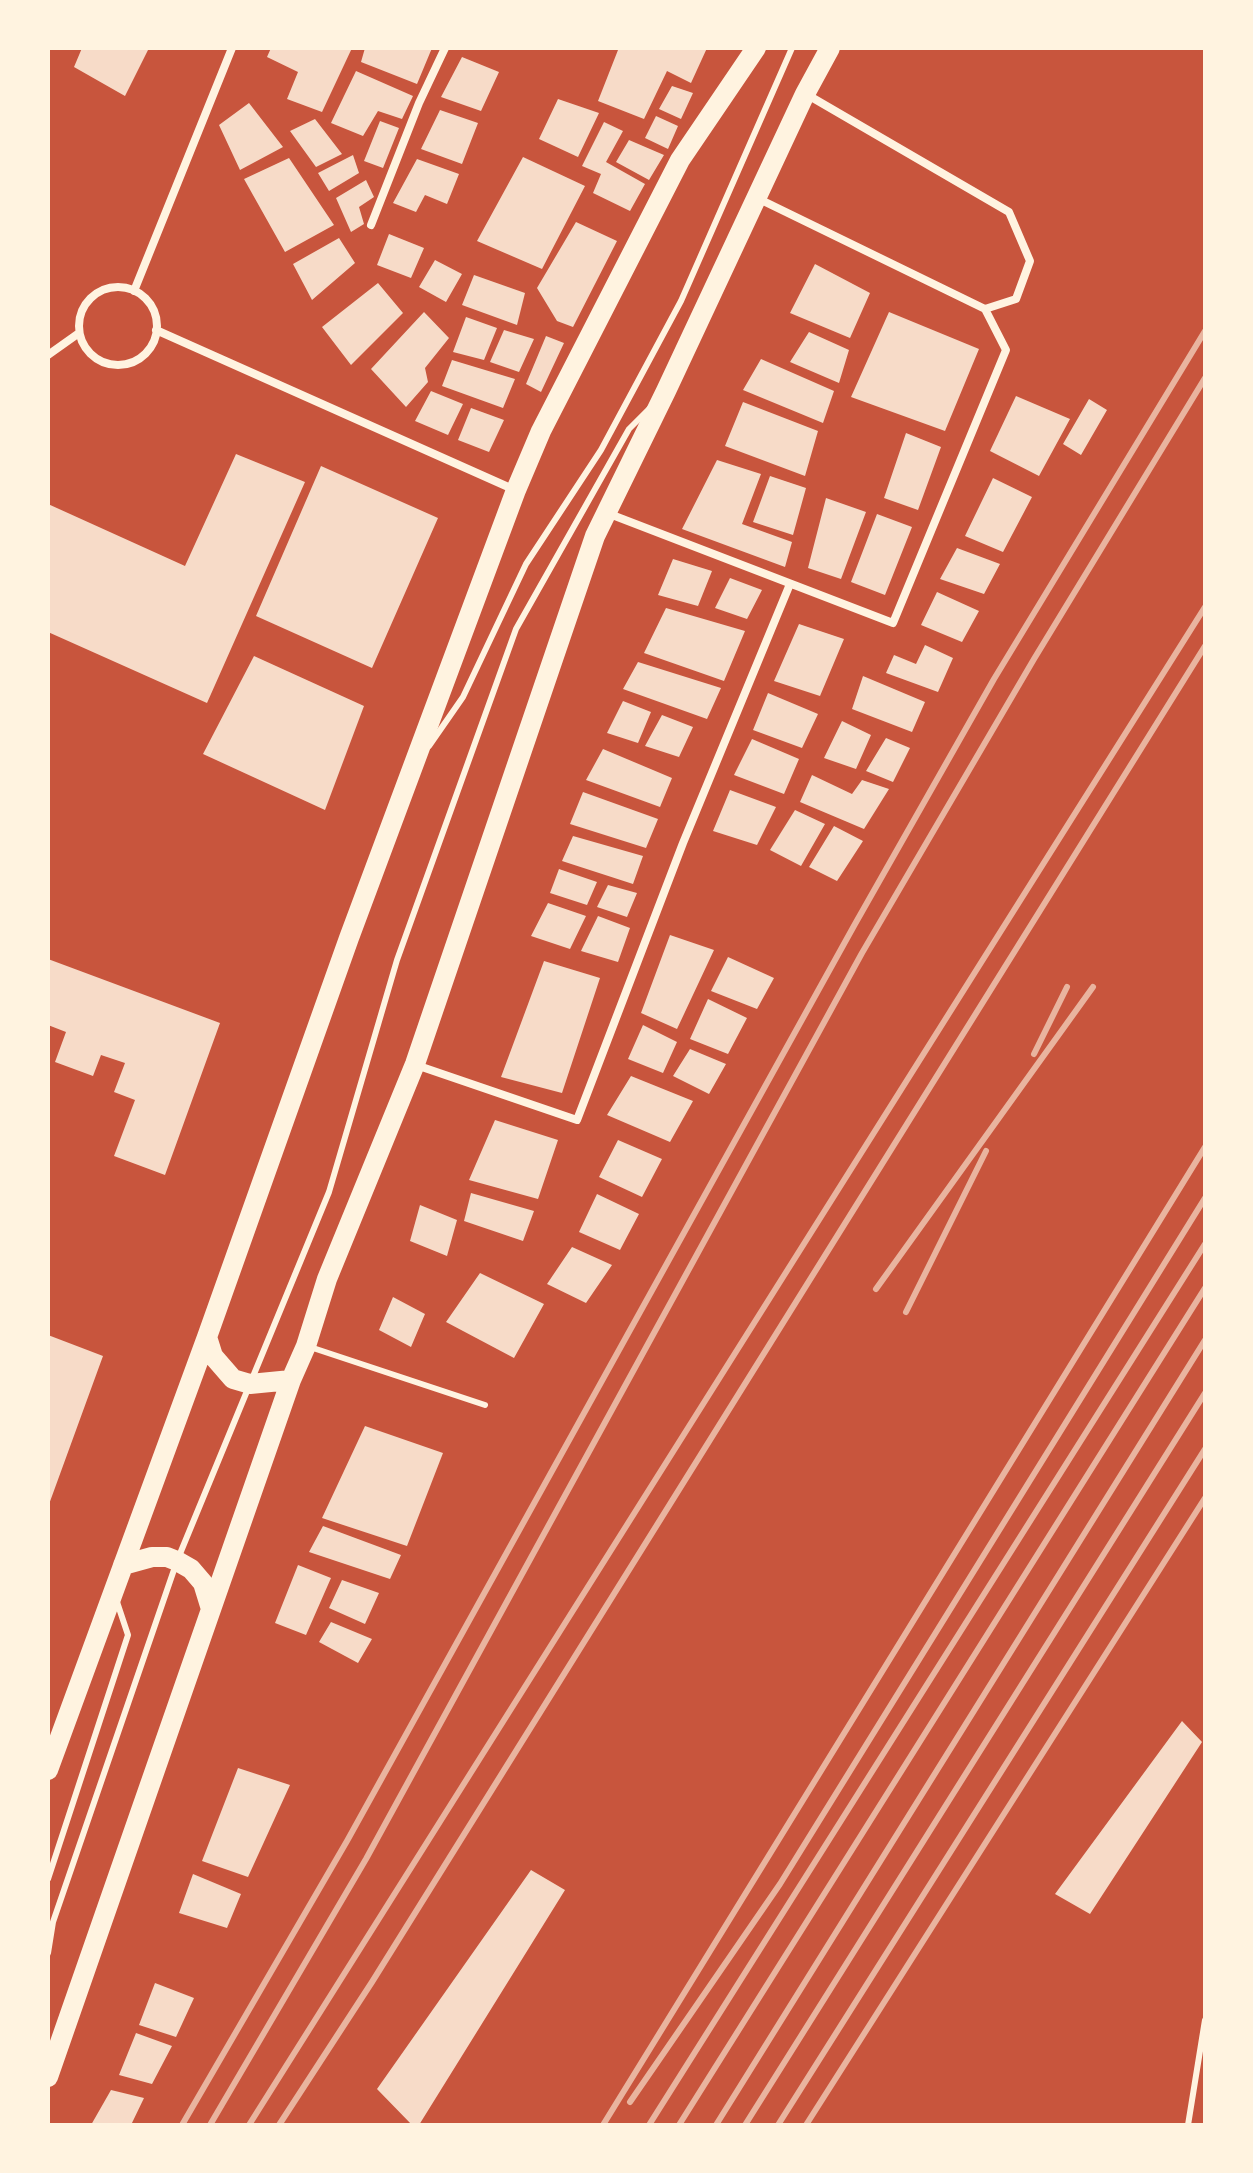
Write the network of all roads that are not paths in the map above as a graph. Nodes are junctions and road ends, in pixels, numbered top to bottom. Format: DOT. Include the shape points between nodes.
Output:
graph roads {
  1 [pos="232,48"];
  2 [pos="445,48"];
  3 [pos="756,48"];
  4 [pos="792,48"];
  5 [pos="830,48"];
  6 [pos="805,94"];
  7 [pos="756,197"];
  8 [pos="371,225"];
  9 [pos="134,291"];
  10 [pos="985,309"];
  11 [pos="156,330"];
  12 [pos="79,333"];
  13 [pos="48,355"];
  14 [pos="666,391"];
  15 [pos="516,490"];
  16 [pos="606,513"];
  17 [pos="790,584"];
  18 [pos="410,774"];
  19 [pos="415,1064"];
  20 [pos="207,1337"];
  21 [pos="306,1346"];
  22 [pos="291,1380"];
  23 [pos="250,1384"];
  24 [pos="485,1405"];
  25 [pos="177,1561"];
  26 [pos="123,1565"];
  27 [pos="114,1591"];
  28 [pos="211,1609"];
  29 [pos="48,1770"];
  30 [pos="48,1879"];
  31 [pos="48,1953"];
  32 [pos="1205,2020"];
  33 [pos="48,2077"];
  34 [pos="1188,2125"];
  1 -- 9 [label="street"];
  2 -- 8 [label="street"];
  3 -- 15 [label="main road" via="680,160 554,404"];
  4 -- 18 [label="lane" via="681,301 601,450 526,564 463,697"];
  5 -- 6 [label="main road"];
  6 -- 7 [label="main road"];
  6 -- 10 [label="street" via="1009,212 1030,261 1016,299"];
  7 -- 10 [label="street"];
  7 -- 14 [label="main road"];
  9 -- 11 [label="street" via="152,307"];
  9 -- 12 [label="street" via="110,288 89,300"];
  10 -- 17 [label="street" via="1006,350 893,623"];
  11 -- 12 [label="street" via="147,352 113,365 91,355"];
  11 -- 15 [label="street"];
  12 -- 13 [label="street"];
  14 -- 16 [label="main road"];
  14 -- 23 [label="lane" via="629,429 516,629 397,960 329,1192"];
  15 -- 18 [label="main road"];
  16 -- 17 [label="street"];
  16 -- 19 [label="main road"];
  17 -- 19 [label="street" via="577,1120"];
  18 -- 20 [label="main road"];
  19 -- 21 [label="main road" via="327,1279"];
  20 -- 23 [label="main road" via="220,1368"];
  20 -- 26 [label="main road"];
  21 -- 22 [label="main road"];
  21 -- 24 [label="lane"];
  22 -- 23 [label="main road"];
  22 -- 28 [label="main road"];
  23 -- 25 [label="lane"];
  25 -- 26 [label="main road" via="152,1557"];
  25 -- 28 [label="main road" via="203,1583"];
  25 -- 31 [label="lane" via="53,1922"];
  26 -- 27 [label="main road"];
  27 -- 29 [label="main road"];
  27 -- 30 [label="lane" via="128,1635"];
  28 -- 33 [label="main road"];
  32 -- 34 [label="lane"];
}
